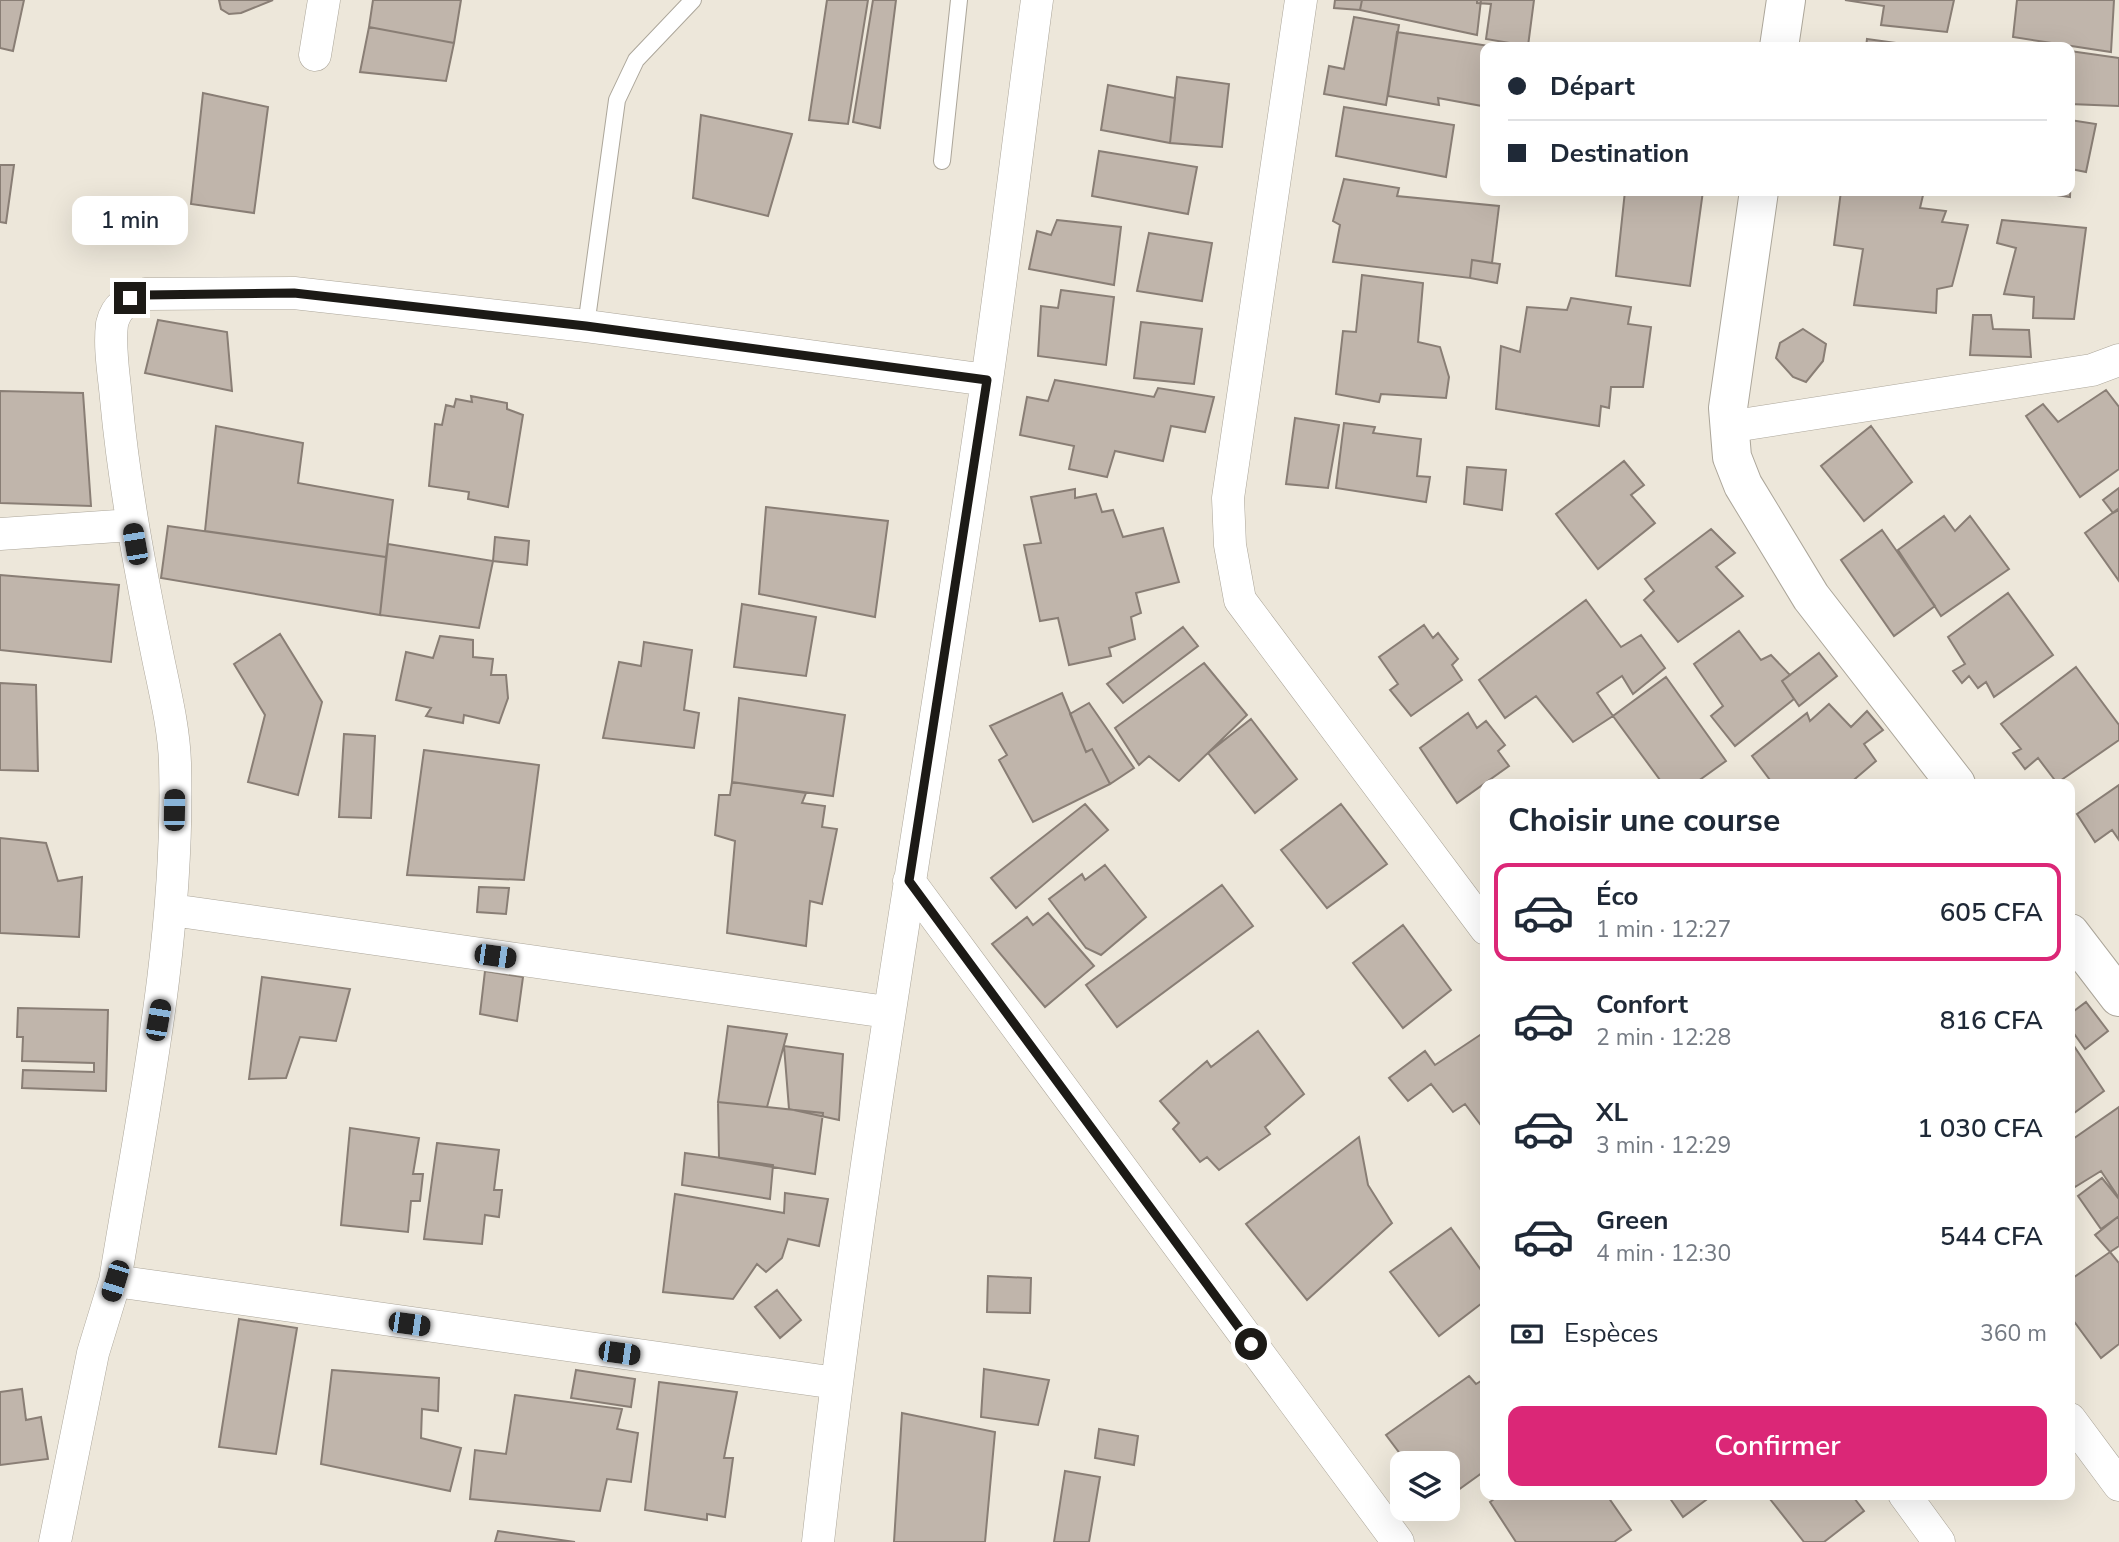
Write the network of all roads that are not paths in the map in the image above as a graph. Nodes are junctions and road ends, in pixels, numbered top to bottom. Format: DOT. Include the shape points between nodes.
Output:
graph roads {
  1 [pos="324,0"];
  2 [pos="693,0"];
  3 [pos="959,0"];
  4 [pos="1037,0"];
  5 [pos="1301,0"];
  6 [pos="1786,0"];
  7 [pos="1780,42"];
  8 [pos="315,55"];
  9 [pos="942,161"];
  10 [pos="1758,196"];
  11 [pos="586,326"];
  12 [pos="2119,360"];
  13 [pos="987,380"];
  14 [pos="1728,427"];
  15 [pos="132,525"];
  16 [pos="0,534"];
  17 [pos="1952,779"];
  18 [pos="909,881"];
  19 [pos="172,910"];
  20 [pos="1480,921"];
  21 [pos="2075,940"];
  22 [pos="2119,997"];
  23 [pos="887,1012"];
  24 [pos="115,1281"];
  25 [pos="835,1382"];
  26 [pos="2075,1426"];
  27 [pos="2119,1485"];
  28 [pos="1908,1500"];
  29 [pos="55,1542"];
  30 [pos="818,1542"];
  31 [pos="1398,1542"];
  32 [pos="1939,1542"];
  1 -- 8 [label="street"];
  2 -- 11 [label="lane" via="636,60 617,100"];
  3 -- 9 [label="lane"];
  4 -- 13 [label="street"];
  5 -- 20 [label="street" via="1228,498 1230,545 1240,600"];
  6 -- 7 [label="street"];
  10 -- 14 [label="street"];
  11 -- 13 [label="street"];
  11 -- 15 [label="street" via="294,293 130,298 116,316 112,343"];
  12 -- 14 [label="street" via="2092,370"];
  13 -- 18 [label="street"];
  14 -- 17 [label="street" via="1732,457 1743,485 1811,597"];
  15 -- 16 [label="street"];
  15 -- 19 [label="street" via="175,761"];
  18 -- 23 [label="street"];
  18 -- 31 [label="street"];
  19 -- 23 [label="street"];
  19 -- 24 [label="street" via="163,993"];
  21 -- 22 [label="street"];
  23 -- 25 [label="street"];
  24 -- 25 [label="street"];
  24 -- 29 [label="street" via="93,1353"];
  25 -- 30 [label="street"];
  26 -- 27 [label="street"];
  28 -- 32 [label="street"];
}
